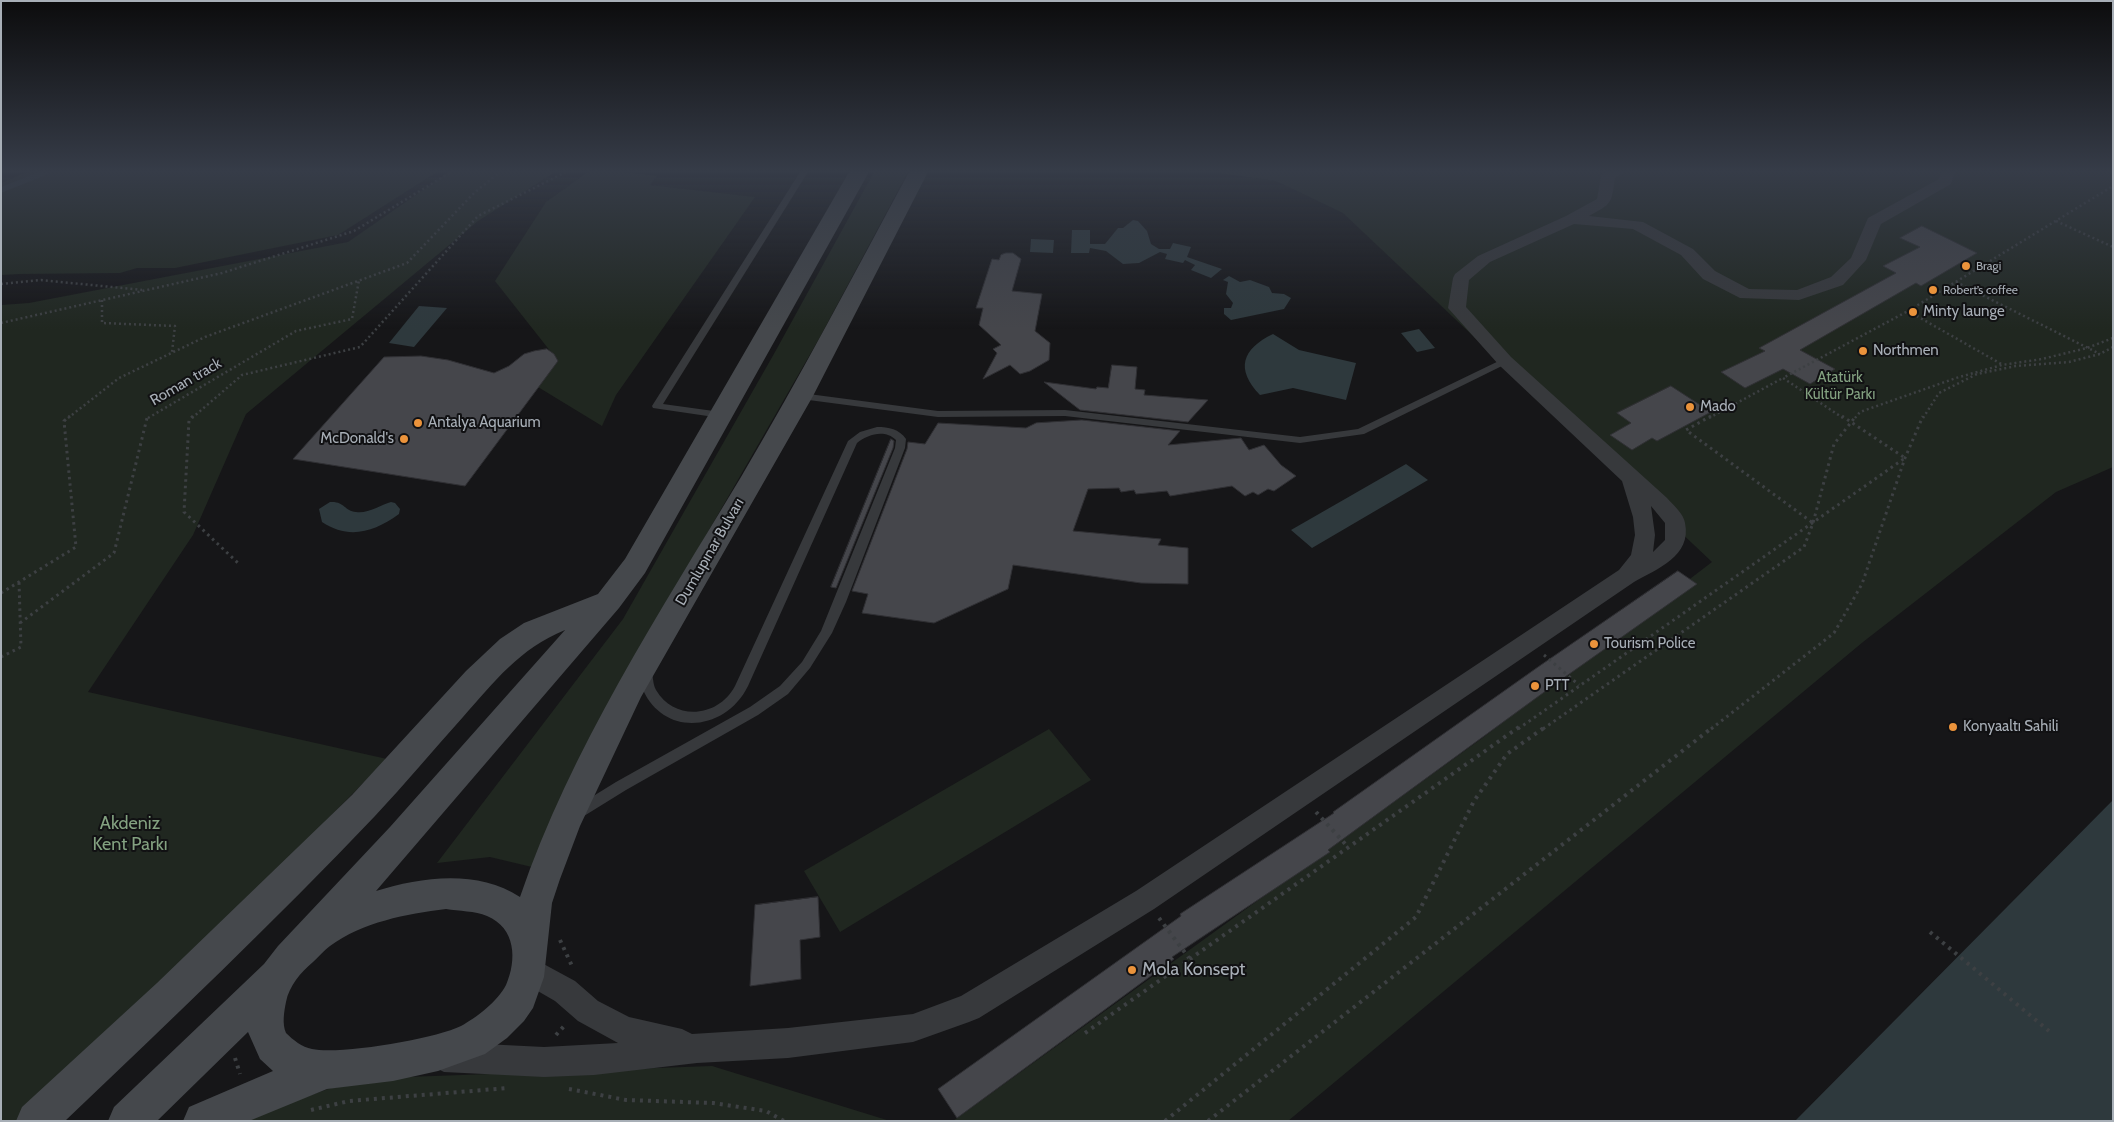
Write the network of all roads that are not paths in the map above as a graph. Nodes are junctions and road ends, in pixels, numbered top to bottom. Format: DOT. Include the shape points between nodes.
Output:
graph roads {
  1 [pos="771,224"];
  2 [pos="829,224"];
  3 [pos="891,224"];
  4 [pos="1560,224"];
  5 [pos="1637,224"];
  6 [pos="1873,224"];
  7 [pos="1505,360"];
  8 [pos="801,396"];
  9 [pos="721,414"];
  10 [pos="1631,478"];
  11 [pos="1626,576"];
  12 [pos="609,600"];
  13 [pos="646,662"];
  14 [pos="564,825"];
  15 [pos="539,950"];
  16 [pos="288,962"];
  17 [pos="696,1048"];
  18 [pos="429,1056"];
  19 [pos="327,1070"];
  20 [pos="36,1121"];
  21 [pos="128,1121"];
  22 [pos="203,1121"];
  1 -- 9 [label="lane" via="657,406"];
  2 -- 9 [label="main road"];
  3 -- 8 [label="main road, Dumlupınar Bulvarı"];
  4 -- 7 [label="street" via="1484,259 1462,278 1458,308"];
  5 -- 6 [label="street" via="1687,252 1709,275 1746,294 1799,295 1838,281 1858,260"];
  7 -- 8 [label="lane" via="1360,432 1300,440 1065,412 938,414"];
  7 -- 10 [label="street"];
  8 -- 13 [label="main road, Dumlupınar Bulvarı"];
  9 -- 12 [label="main road" via="635,566"];
  10 -- 11 [label="street" via="1644,514 1644,537 1642,555"];
  10 -- 11 [label="street" via="1660,503 1675,522 1675,542 1660,558"];
  11 -- 17 [label="street" via="1145,900 969,1008 912,1028 788,1042"];
  12 -- 16 [label="main road" via="402,838"];
  12 -- 20 [label="main road" via="534,631 510,647 364,805 170,996"];
  13 -- 14 [label="main road, Dumlupınar Bulvarı"];
  13 -- 14 [label="lane" via="646,679 651,695 669,711 693,718 712,714 731,702 746,676 853,441 863,433 873,431 899,436 900,448 840,602 806,665 784,690 754,711 584,808"];
  14 -- 15 [label="main road, Dumlupınar Bulvarı" via="535,903"];
  15 -- 16 [label="main road" via="516,917 502,905 486,899 446,893 420,895 367,911 318,934"];
  15 -- 17 [label="street" via="565,991 588,1011 625,1031"];
  15 -- 18 [label="main road, Dumlupınar Bulvarı" via="520,994 499,1020 473,1040"];
  16 -- 19 [label="main road" via="268,1003 264,1022 267,1035 273,1047 294,1063"];
  16 -- 21 [label="main road" via="216,1038"];
  17 -- 18 [label="street" via="594,1060"];
  18 -- 19 [label="main road, Dumlupınar Bulvarı"];
  19 -- 22 [label="main road"];
}
